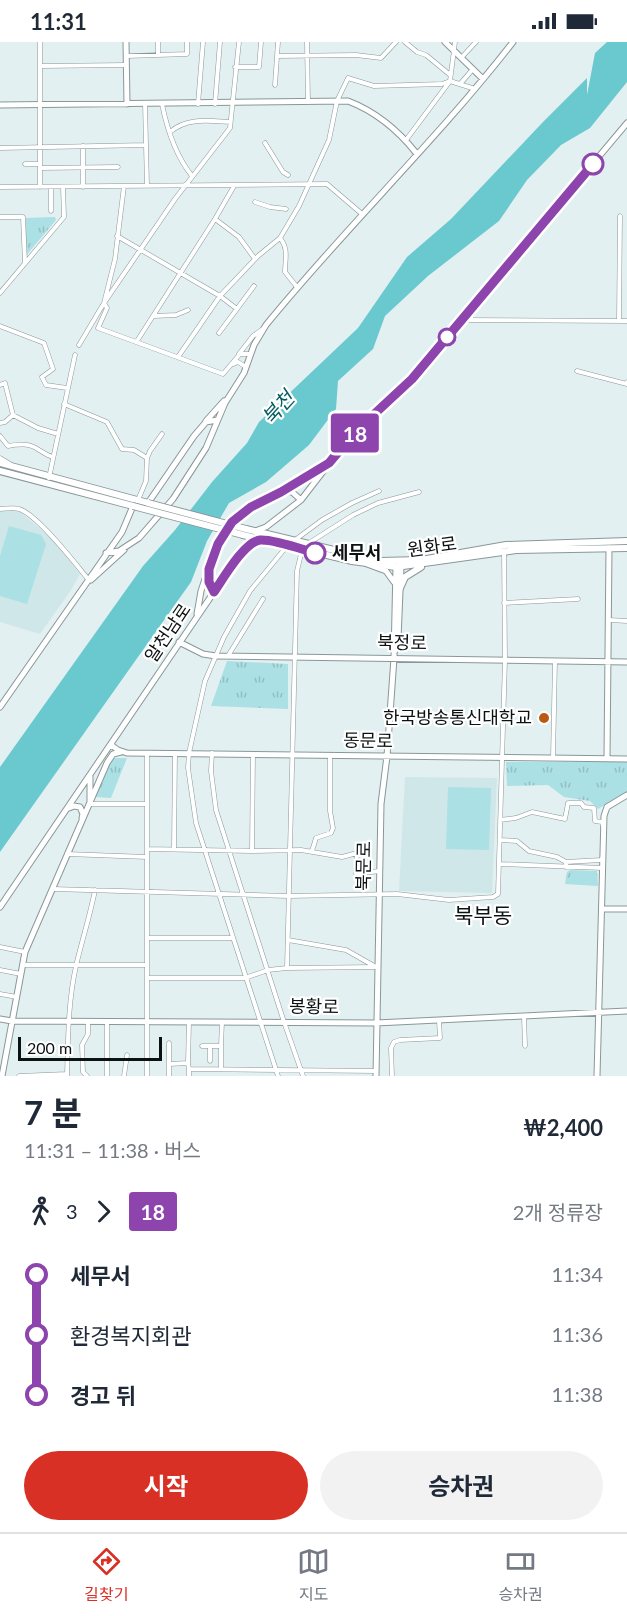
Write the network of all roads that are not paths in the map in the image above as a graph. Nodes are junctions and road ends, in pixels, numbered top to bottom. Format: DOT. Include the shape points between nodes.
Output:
graph roads {
  1 [pos="40,42"];
  2 [pos="126,42"];
  3 [pos="158,42"];
  4 [pos="187,42"];
  5 [pos="203,42"];
  6 [pos="220,42"];
  7 [pos="239,42"];
  8 [pos="261,42"];
  9 [pos="278,42"];
  10 [pos="308,42"];
  11 [pos="396,42"];
  12 [pos="405,42"];
  13 [pos="446,42"];
  14 [pos="455,42"];
  15 [pos="476,42"];
  16 [pos="513,42"];
  17 [pos="454,50"];
  18 [pos="158,55"];
  19 [pos="308,55"];
  20 [pos="126,56"];
  21 [pos="277,56"];
  22 [pos="461,58"];
  23 [pos="126,65"];
  24 [pos="40,66"];
  25 [pos="235,67"];
  26 [pos="472,69"];
  27 [pos="450,75"];
  28 [pos="483,79"];
  29 [pos="450,81"];
  30 [pos="460,84"];
  31 [pos="275,85"];
  32 [pos="475,89"];
  33 [pos="337,101"];
  34 [pos="308,103"];
  35 [pos="41,104"];
  36 [pos="127,104"];
  37 [pos="145,104"];
  38 [pos="162,104"];
  39 [pos="198,104"];
  40 [pos="215,104"];
  41 [pos="233,104"];
  42 [pos="0,105"];
  43 [pos="231,122"];
  44 [pos="627,123"];
  45 [pos="171,132"];
  46 [pos="406,140"];
  47 [pos="265,143"];
  48 [pos="146,145"];
  49 [pos="83,146"];
  50 [pos="40,147"];
  51 [pos="0,148"];
  52 [pos="417,154"];
  53 [pos="25,164"];
  54 [pos="40,166"];
  55 [pos="83,167"];
  56 [pos="118,167"];
  57 [pos="192,176"];
  58 [pos="288,176"];
  59 [pos="235,185"];
  60 [pos="308,185"];
  61 [pos="124,186"];
  62 [pos="147,186"];
  63 [pos="184,186"];
  64 [pos="0,187"];
  65 [pos="40,187"];
  66 [pos="51,187"];
  67 [pos="83,187"];
  68 [pos="63,188"];
  69 [pos="255,202"];
  70 [pos="286,209"];
  71 [pos="51,212"];
  72 [pos="362,214"];
  73 [pos="620,216"];
  74 [pos="0,217"];
  75 [pos="215,219"];
  76 [pos="117,236"];
  77 [pos="280,238"];
  78 [pos="142,250"];
  79 [pos="255,259"];
  80 [pos="25,263"];
  81 [pos="180,272"];
  82 [pos="254,286"];
  83 [pos="297,287"];
  84 [pos="0,293"];
  85 [pos="220,296"];
  86 [pos="104,303"];
  87 [pos="237,309"];
  88 [pos="188,310"];
  89 [pos="153,316"];
  90 [pos="462,320"];
  91 [pos="619,321"];
  92 [pos="627,321"];
  93 [pos="0,327"];
  94 [pos="263,329"];
  95 [pos="219,333"];
  96 [pos="137,341"];
  97 [pos="79,345"];
  98 [pos="251,354"];
  99 [pos="75,355"];
  100 [pos="178,357"];
  101 [pos="237,357"];
  102 [pos="230,366"];
  103 [pos="246,367"];
  104 [pos="577,371"];
  105 [pos="627,382"];
  106 [pos="0,385"];
  107 [pos="67,388"];
  108 [pos="231,393"];
  109 [pos="64,404"];
  110 [pos="13,415"];
  111 [pos="217,420"];
  112 [pos="206,422"];
  113 [pos="0,423"];
  114 [pos="201,428"];
  115 [pos="58,434"];
  116 [pos="162,434"];
  117 [pos="212,435"];
  118 [pos="0,436"];
  119 [pos="53,457"];
  120 [pos="0,458"];
  121 [pos="147,458"];
  122 [pos="0,463"];
  123 [pos="329,463"];
  124 [pos="19,468"];
  125 [pos="0,471"];
  126 [pos="48,480"];
  127 [pos="379,491"];
  128 [pos="281,492"];
  129 [pos="419,492"];
  130 [pos="301,500"];
  131 [pos="148,502"];
  132 [pos="136,503"];
  133 [pos="0,509"];
  134 [pos="266,527"];
  135 [pos="255,531"];
  136 [pos="120,534"];
  137 [pos="269,534"];
  138 [pos="248,536"];
  139 [pos="294,541"];
  140 [pos="627,541"];
  141 [pos="288,546"];
  142 [pos="127,547"];
  143 [pos="304,547"];
  144 [pos="609,548"];
  145 [pos="627,548"];
  146 [pos="504,551"];
  147 [pos="106,553"];
  148 [pos="367,564"];
  149 [pos="398,564"];
  150 [pos="423,564"];
  151 [pos="209,569"];
  152 [pos="88,579"];
  153 [pos="398,587"];
  154 [pos="80,590"];
  155 [pos="214,592"];
  156 [pos="263,598"];
  157 [pos="578,599"];
  158 [pos="504,603"];
  159 [pos="196,618"];
  160 [pos="609,620"];
  161 [pos="627,621"];
  162 [pos="179,642"];
  163 [pos="216,656"];
  164 [pos="228,657"];
  165 [pos="294,657"];
  166 [pos="394,658"];
  167 [pos="504,660"];
  168 [pos="555,661"];
  169 [pos="609,662"];
  170 [pos="627,662"];
  171 [pos="0,707"];
  172 [pos="111,745"];
  173 [pos="128,753"];
  174 [pos="147,753"];
  175 [pos="175,753"];
  176 [pos="189,753"];
  177 [pos="212,753"];
  178 [pos="254,754"];
  179 [pos="293,754"];
  180 [pos="330,755"];
  181 [pos="387,756"];
  182 [pos="502,757"];
  183 [pos="553,758"];
  184 [pos="607,758"];
  185 [pos="627,759"];
  186 [pos="90,776"];
  187 [pos="627,795"];
  188 [pos="90,804"];
  189 [pos="147,804"];
  190 [pos="66,811"];
  191 [pos="500,820"];
  192 [pos="604,828"];
  193 [pos="78,829"];
  194 [pos="500,840"];
  195 [pos="147,849"];
  196 [pos="174,849"];
  197 [pos="204,850"];
  198 [pos="228,850"];
  199 [pos="290,850"];
  200 [pos="252,851"];
  201 [pos="312,851"];
  202 [pos="66,854"];
  203 [pos="147,857"];
  204 [pos="603,857"];
  205 [pos="566,862"];
  206 [pos="499,864"];
  207 [pos="566,867"];
  208 [pos="603,868"];
  209 [pos="379,871"];
  210 [pos="52,889"];
  211 [pos="95,890"];
  212 [pos="147,891"];
  213 [pos="218,893"];
  214 [pos="242,894"];
  215 [pos="378,894"];
  216 [pos="288,896"];
  217 [pos="0,907"];
  218 [pos="603,909"];
  219 [pos="627,909"];
  220 [pos="147,938"];
  221 [pos="232,938"];
  222 [pos="288,940"];
  223 [pos="0,947"];
  224 [pos="25,952"];
  225 [pos="23,965"];
  226 [pos="147,965"];
  227 [pos="76,966"];
  228 [pos="377,967"];
  229 [pos="288,968"];
  230 [pos="268,969"];
  231 [pos="0,970"];
  232 [pos="21,974"];
  233 [pos="147,978"];
  234 [pos="245,978"];
  235 [pos="0,994"];
  236 [pos="17,997"];
  237 [pos="627,1011"];
  238 [pos="599,1013"];
  239 [pos="524,1017"];
  240 [pos="0,1019"];
  241 [pos="12,1021"];
  242 [pos="68,1021"];
  243 [pos="88,1021"];
  244 [pos="107,1021"];
  245 [pos="147,1021"];
  246 [pos="439,1021"];
  247 [pos="189,1022"];
  248 [pos="222,1022"];
  249 [pos="260,1022"];
  250 [pos="284,1022"];
  251 [pos="376,1023"];
  252 [pos="168,1043"];
  253 [pos="0,1045"];
  254 [pos="8,1046"];
  255 [pos="202,1046"];
  256 [pos="210,1046"];
  257 [pos="221,1046"];
  258 [pos="525,1046"];
  259 [pos="127,1055"];
  260 [pos="210,1061"];
  261 [pos="188,1063"];
  262 [pos="169,1064"];
  263 [pos="2,1066"];
  264 [pos="189,1069"];
  265 [pos="221,1070"];
  266 [pos="276,1070"];
  267 [pos="301,1070"];
  268 [pos="376,1073"];
  269 [pos="67,1075"];
  270 [pos="2,1076"];
  271 [pos="19,1076"];
  272 [pos="87,1076"];
  273 [pos="107,1076"];
  274 [pos="124,1076"];
  275 [pos="147,1076"];
  276 [pos="169,1076"];
  277 [pos="189,1076"];
  278 [pos="278,1076"];
  279 [pos="303,1076"];
  280 [pos="392,1076"];
  281 [pos="597,1076"];
  1 -- 24 [label="street"];
  2 -- 20 [label="street"];
  3 -- 18 [label="street"];
  4 -- 18 [label="street" via="187,54"];
  5 -- 39 [label="street"];
  6 -- 40 [label="street"];
  7 -- 25 [label="street"];
  8 -- 25 [label="street" via="259,68"];
  9 -- 21 [label="street"];
  10 -- 19 [label="street"];
  11 -- 19 [label="street" via="381,58"];
  12 -- 27 [label="street"];
  13 -- 17 [label="street"];
  14 -- 17 [label="street"];
  15 -- 22 [label="street"];
  16 -- 28 [label="street"];
  17 -- 22 [label="street"];
  17 -- 27 [label="street"];
  18 -- 20 [label="street"];
  19 -- 21 [label="street"];
  19 -- 34 [label="street"];
  20 -- 23 [label="street"];
  21 -- 31 [label="street"];
  22 -- 26 [label="street"];
  23 -- 24 [label="street"];
  23 -- 36 [label="street"];
  24 -- 35 [label="street"];
  25 -- 41 [label="street"];
  26 -- 28 [label="street"];
  26 -- 30 [label="street"];
  27 -- 29 [label="street"];
  28 -- 32 [label="street"];
  29 -- 30 [label="street"];
  29 -- 33 [label="street" via="374,86 348,78"];
  29 -- 46 [label="street"];
  30 -- 32 [label="street"];
  32 -- 52 [label="street"];
  33 -- 34 [label="street"];
  33 -- 46 [label="street" via="368,109"];
  33 -- 60 [label="street" via="329,140"];
  34 -- 41 [label="street"];
  35 -- 36 [label="street"];
  35 -- 42 [label="street"];
  35 -- 50 [label="street"];
  36 -- 37 [label="street"];
  37 -- 38 [label="street"];
  37 -- 48 [label="street"];
  38 -- 39 [label="street"];
  38 -- 45 [label="street"];
  39 -- 40 [label="street"];
  40 -- 41 [label="street"];
  41 -- 43 [label="street"];
  43 -- 45 [label="street" via="182,123"];
  43 -- 57 [label="street"];
  44 -- 90 [label="street"];
  45 -- 57 [label="street" via="180,161"];
  46 -- 52 [label="street"];
  47 -- 58 [label="street"];
  48 -- 49 [label="street"];
  48 -- 62 [label="street"];
  49 -- 50 [label="street"];
  49 -- 55 [label="street"];
  50 -- 51 [label="street"];
  50 -- 54 [label="street"];
  52 -- 72 [label="street"];
  53 -- 54 [label="street"];
  54 -- 55 [label="street"];
  54 -- 65 [label="street"];
  55 -- 56 [label="street"];
  55 -- 67 [label="street"];
  57 -- 63 [label="street"];
  59 -- 60 [label="street"];
  59 -- 63 [label="street"];
  59 -- 75 [label="street"];
  60 -- 72 [label="street" via="327,184"];
  60 -- 77 [label="street"];
  61 -- 62 [label="street"];
  61 -- 67 [label="street"];
  61 -- 76 [label="street"];
  62 -- 63 [label="street"];
  63 -- 78 [label="street"];
  64 -- 65 [label="street"];
  65 -- 66 [label="street"];
  66 -- 68 [label="street"];
  66 -- 71 [label="street"];
  67 -- 68 [label="street"];
  68 -- 80 [label="street" via="64,217"];
  69 -- 70 [label="street"];
  72 -- 83 [label="street"];
  73 -- 91 [label="street"];
  74 -- 80 [label="street" via="23,217"];
  75 -- 79 [label="street" via="239,237"];
  75 -- 81 [label="street"];
  76 -- 78 [label="street"];
  76 -- 86 [label="street"];
  77 -- 79 [label="street"];
  77 -- 83 [label="street" via="285,244 285,272"];
  78 -- 81 [label="street"];
  78 -- 86 [label="street"];
  79 -- 85 [label="street"];
  80 -- 84 [label="street"];
  81 -- 85 [label="street"];
  81 -- 89 [label="street"];
  82 -- 87 [label="street"];
  83 -- 94 [label="street"];
  85 -- 87 [label="street"];
  85 -- 100 [label="street"];
  86 -- 96 [label="street" via="107,308 98,328"];
  86 -- 97 [label="street"];
  87 -- 95 [label="street"];
  88 -- 89 [label="street"];
  89 -- 96 [label="street"];
  90 -- 91 [label="street"];
  90 -- 123 [label="street" via="412,379 356,431"];
  91 -- 92 [label="street"];
  93 -- 107 [label="street" via="44,343 53,369 42,377 46,385"];
  94 -- 98 [label="street"];
  94 -- 101 [label="street"];
  96 -- 100 [label="street"];
  98 -- 101 [label="street"];
  98 -- 103 [label="street"];
  99 -- 107 [label="street"];
  100 -- 102 [label="street" via="223,374"];
  101 -- 102 [label="street"];
  102 -- 103 [label="street" via="238,362"];
  103 -- 108 [label="street"];
  104 -- 105 [label="street"];
  106 -- 110 [label="street" via="5,383"];
  107 -- 109 [label="street"];
  108 -- 111 [label="street"];
  108 -- 112 [label="street"];
  109 -- 115 [label="street"];
  109 -- 121 [label="street" via="107,422 122,449 134,450"];
  110 -- 113 [label="street"];
  110 -- 115 [label="street"];
  111 -- 112 [label="street"];
  111 -- 117 [label="street"];
  112 -- 114 [label="street"];
  114 -- 117 [label="street"];
  114 -- 131 [label="street"];
  115 -- 119 [label="street"];
  116 -- 121 [label="street"];
  117 -- 142 [label="street" via="173,499"];
  118 -- 119 [label="street" via="8,446 22,444"];
  119 -- 126 [label="street"];
  120 -- 124 [label="street"];
  121 -- 132 [label="street" via="146,481"];
  122 -- 124 [label="main road"];
  123 -- 128 [label="street"];
  123 -- 130 [label="street"];
  124 -- 126 [label="main road"];
  125 -- 126 [label="main road"];
  126 -- 132 [label="main road"];
  127 -- 139 [label="street" via="352,502"];
  128 -- 130 [label="street" via="292,492"];
  128 -- 151 [label="street" via="232,522"];
  129 -- 143 [label="street" via="369,507"];
  130 -- 134 [label="street"];
  131 -- 132 [label="main road"];
  131 -- 138 [label="main road, bridge"];
  132 -- 136 [label="street"];
  132 -- 138 [label="main road, bridge"];
  133 -- 152 [label="street" via="17,508 29,515"];
  134 -- 135 [label="street"];
  134 -- 137 [label="street"];
  135 -- 137 [label="main road, 원화로"];
  135 -- 138 [label="main road, 원화로"];
  136 -- 142 [label="street" via="119,541"];
  136 -- 147 [label="street"];
  137 -- 139 [label="main road, 원화로"];
  138 -- 141 [label="main road, 원화로"];
  138 -- 155 [label="street"];
  139 -- 143 [label="main road, 원화로"];
  140 -- 149 [label="main road, 원화로" via="506,545"];
  141 -- 143 [label="main road, 원화로"];
  141 -- 163 [label="street" via="250,591"];
  142 -- 147 [label="street"];
  142 -- 154 [label="street"];
  143 -- 148 [label="main road, 원화로"];
  143 -- 149 [label="main road, 원화로"];
  143 -- 165 [label="street" via="297,571"];
  144 -- 145 [label="main road, 원화로"];
  144 -- 146 [label="main road, 원화로"];
  144 -- 160 [label="street"];
  146 -- 150 [label="main road, 원화로"];
  146 -- 158 [label="street"];
  147 -- 152 [label="street"];
  148 -- 149 [label="main road, 원화로"];
  148 -- 153 [label="street" via="390,574"];
  149 -- 150 [label="main road, 원화로"];
  149 -- 153 [label="street, 북문로"];
  150 -- 153 [label="main road"];
  151 -- 155 [label="street, 알천남로"];
  151 -- 159 [label="street"];
  152 -- 154 [label="street"];
  153 -- 166 [label="street, 북문로"];
  154 -- 171 [label="street"];
  155 -- 159 [label="street, 알천남로"];
  156 -- 164 [label="street"];
  157 -- 158 [label="street"];
  158 -- 167 [label="street"];
  159 -- 162 [label="street, 알천남로"];
  160 -- 161 [label="street"];
  160 -- 169 [label="street"];
  162 -- 163 [label="street, 북정로"];
  162 -- 172 [label="street, 알천남로"];
  163 -- 164 [label="street, 북정로"];
  163 -- 176 [label="street" via="205,681"];
  164 -- 165 [label="street, 북정로"];
  165 -- 166 [label="street, 북정로"];
  165 -- 179 [label="street"];
  166 -- 167 [label="street, 북정로"];
  166 -- 181 [label="street, 북문로"];
  167 -- 168 [label="street, 북정로"];
  167 -- 182 [label="street"];
  168 -- 169 [label="street, 북정로"];
  168 -- 183 [label="street"];
  169 -- 170 [label="street, 북정로"];
  169 -- 184 [label="street"];
  172 -- 173 [label="street, 동문로"];
  172 -- 186 [label="street, 알천남로"];
  173 -- 174 [label="street, 동문로"];
  173 -- 188 [label="street" via="113,754"];
  174 -- 175 [label="street, 동문로"];
  174 -- 189 [label="street"];
  175 -- 176 [label="street, 동문로"];
  175 -- 196 [label="street"];
  176 -- 177 [label="street, 동문로"];
  176 -- 197 [label="street" via="192,806"];
  177 -- 178 [label="street, 동문로"];
  177 -- 198 [label="street" via="214,796"];
  178 -- 179 [label="street, 동문로"];
  178 -- 200 [label="street"];
  179 -- 180 [label="street, 동문로"];
  179 -- 199 [label="street"];
  180 -- 181 [label="street, 동문로"];
  180 -- 201 [label="street" via="333,828 331,833 316,838"];
  181 -- 182 [label="street, 동문로"];
  181 -- 209 [label="street, 북문로"];
  182 -- 183 [label="street, 동문로"];
  182 -- 191 [label="street"];
  183 -- 184 [label="street, 동문로"];
  184 -- 185 [label="street, 동문로"];
  186 -- 188 [label="street"];
  186 -- 190 [label="street, 알천남로"];
  187 -- 192 [label="street" via="604,811"];
  188 -- 189 [label="street"];
  188 -- 193 [label="street"];
  189 -- 195 [label="street"];
  190 -- 193 [label="street" via="74,806 82,810"];
  190 -- 217 [label="street, 알천남로"];
  191 -- 192 [label="street" via="532,812 565,819 568,803 581,803 594,808 595,821 602,822"];
  191 -- 194 [label="street"];
  192 -- 204 [label="street"];
  193 -- 202 [label="street"];
  194 -- 205 [label="street" via="517,841 529,852"];
  194 -- 206 [label="street"];
  195 -- 196 [label="street"];
  195 -- 203 [label="street"];
  196 -- 197 [label="street"];
  197 -- 198 [label="street"];
  197 -- 213 [label="street"];
  198 -- 200 [label="street"];
  198 -- 214 [label="street"];
  199 -- 200 [label="street"];
  199 -- 201 [label="street"];
  199 -- 216 [label="street"];
  201 -- 209 [label="street" via="342,857 357,853 356,874"];
  202 -- 203 [label="street"];
  202 -- 210 [label="street"];
  203 -- 212 [label="street"];
  204 -- 205 [label="street"];
  204 -- 208 [label="street"];
  205 -- 207 [label="street"];
  206 -- 207 [label="street"];
  206 -- 215 [label="street" via="498,894 493,897 449,900"];
  207 -- 208 [label="street"];
  208 -- 218 [label="street"];
  209 -- 215 [label="street, 북문로"];
  210 -- 211 [label="street"];
  210 -- 224 [label="street"];
  211 -- 212 [label="street"];
  211 -- 227 [label="street"];
  212 -- 213 [label="street"];
  212 -- 220 [label="street"];
  213 -- 214 [label="street"];
  213 -- 221 [label="street"];
  214 -- 216 [label="street"];
  214 -- 230 [label="street"];
  215 -- 216 [label="street"];
  215 -- 228 [label="street, 북문로"];
  216 -- 222 [label="street"];
  218 -- 219 [label="street"];
  218 -- 238 [label="street"];
  220 -- 221 [label="street"];
  220 -- 226 [label="street"];
  221 -- 234 [label="street"];
  222 -- 228 [label="street" via="346,950"];
  222 -- 229 [label="street"];
  223 -- 224 [label="street"];
  224 -- 225 [label="street"];
  225 -- 227 [label="street"];
  225 -- 232 [label="street"];
  226 -- 227 [label="street"];
  226 -- 233 [label="street"];
  227 -- 242 [label="street"];
  228 -- 229 [label="street"];
  228 -- 251 [label="street, 북문로"];
  229 -- 230 [label="street"];
  230 -- 234 [label="street"];
  230 -- 250 [label="street"];
  231 -- 232 [label="street"];
  232 -- 236 [label="street"];
  233 -- 234 [label="street"];
  233 -- 245 [label="street"];
  234 -- 249 [label="street"];
  235 -- 236 [label="street"];
  236 -- 241 [label="street"];
  237 -- 238 [label="street, 봉황로"];
  238 -- 239 [label="street, 봉황로"];
  238 -- 281 [label="street"];
  239 -- 246 [label="street, 봉황로"];
  239 -- 258 [label="street"];
  240 -- 241 [label="street, 봉황로"];
  241 -- 242 [label="street, 봉황로"];
  241 -- 254 [label="street"];
  242 -- 243 [label="street, 봉황로"];
  242 -- 269 [label="street"];
  243 -- 244 [label="street, 봉황로"];
  243 -- 272 [label="street" via="88,1034 82,1045 83,1072"];
  244 -- 245 [label="street, 봉황로"];
  244 -- 273 [label="street"];
  245 -- 247 [label="street, 봉황로"];
  245 -- 275 [label="street"];
  246 -- 251 [label="street, 봉황로"];
  246 -- 280 [label="street" via="440,1038 392,1044"];
  247 -- 248 [label="street, 봉황로"];
  247 -- 261 [label="street"];
  248 -- 249 [label="street, 봉황로"];
  248 -- 257 [label="street"];
  249 -- 250 [label="street, 봉황로"];
  249 -- 266 [label="street"];
  250 -- 251 [label="street, 봉황로"];
  250 -- 267 [label="street"];
  251 -- 268 [label="street, 북문로"];
  252 -- 262 [label="street"];
  253 -- 254 [label="street"];
  254 -- 263 [label="street"];
  255 -- 256 [label="street"];
  256 -- 257 [label="street"];
  256 -- 260 [label="street"];
  257 -- 265 [label="street"];
  259 -- 274 [label="street"];
  261 -- 262 [label="street"];
  261 -- 264 [label="street"];
  262 -- 276 [label="street"];
  263 -- 270 [label="street"];
  264 -- 265 [label="street"];
  264 -- 277 [label="street"];
  265 -- 266 [label="street"];
  266 -- 267 [label="street"];
  266 -- 278 [label="street"];
  267 -- 268 [label="street"];
  267 -- 279 [label="street"];
  269 -- 271 [label="street"];
}
